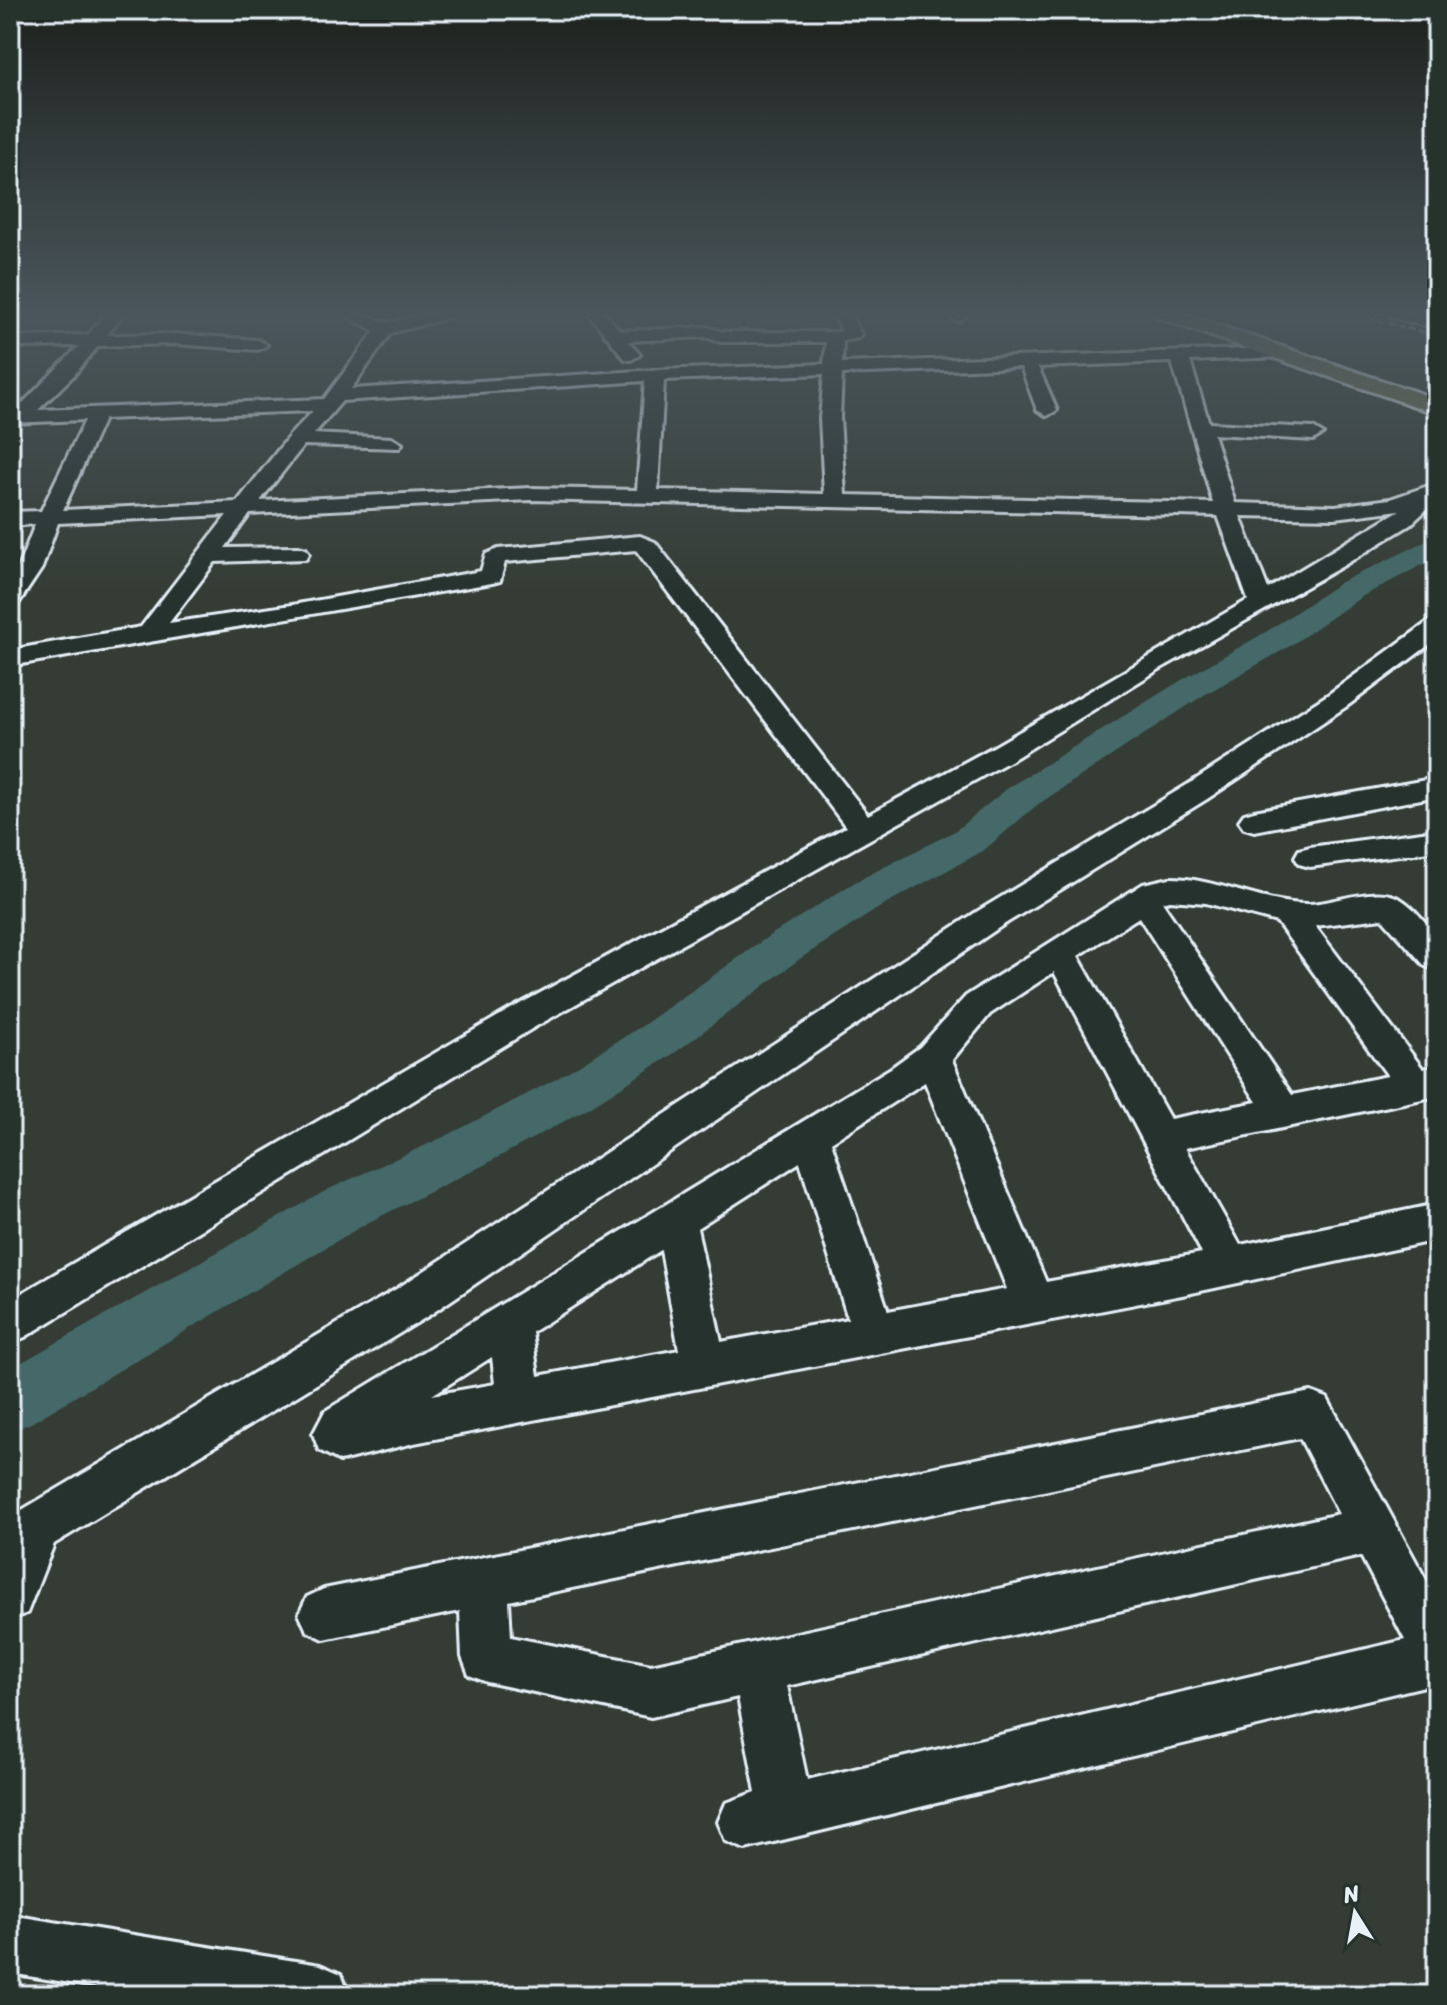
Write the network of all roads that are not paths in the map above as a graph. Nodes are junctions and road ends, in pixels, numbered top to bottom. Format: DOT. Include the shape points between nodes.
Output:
graph roads {
  1 [pos="231,407"];
  2 [pos="326,407"];
  3 [pos="648,407"];
  4 [pos="832,407"];
  5 [pos="1046,407"];
  6 [pos="1195,407"];
  7 [pos="1047,410"];
  8 [pos="97,414"];
  9 [pos="15,417"];
  10 [pos="1202,428"];
  11 [pos="1313,434"];
  12 [pos="297,439"];
  13 [pos="392,444"];
  14 [pos="1437,487"];
  15 [pos="643,494"];
  16 [pos="835,501"];
  17 [pos="242,509"];
  18 [pos="1226,509"];
  19 [pos="49,517"];
  20 [pos="10,519"];
  21 [pos="640,543"];
  22 [pos="298,554"];
  23 [pos="207,555"];
  24 [pos="20,569"];
  25 [pos="10,599"];
  26 [pos="1261,602"];
  27 [pos="1437,627"];
  28 [pos="149,633"];
  29 [pos="10,658"];
  30 [pos="1437,787"];
  31 [pos="1254,821"];
  32 [pos="863,829"];
  33 [pos="1437,840"];
  34 [pos="1310,857"];
  35 [pos="1144,899"];
  36 [pos="1287,912"];
  37 [pos="1060,953"];
  38 [pos="1437,957"];
  39 [pos="933,1057"];
  40 [pos="1425,1083"];
  41 [pos="1283,1112"];
  42 [pos="1160,1137"];
  43 [pos="811,1138"];
  44 [pos="675,1219"];
  45 [pos="1437,1222"];
  46 [pos="1230,1266"];
  47 [pos="1034,1304"];
  48 [pos="510,1322"];
  49 [pos="10,1323"];
  50 [pos="874,1334"];
  51 [pos="704,1366"];
  52 [pos="519,1401"];
  53 [pos="1373,1530"];
  54 [pos="22,1537"];
  55 [pos="484,1582"];
  56 [pos="10,1596"];
  57 [pos="324,1614"];
  58 [pos="1437,1650"];
  59 [pos="1437,1658"];
  60 [pos="758,1667"];
  61 [pos="10,1944"];
  62 [pos="320,1995"];
  1 -- 8 [label="street"];
  2 -- 12 [label="street"];
  3 -- 15 [label="street"];
  4 -- 16 [label="street"];
  5 -- 7 [label="street"];
  6 -- 10 [label="street"];
  8 -- 9 [label="street"];
  8 -- 19 [label="street"];
  10 -- 11 [label="street"];
  10 -- 18 [label="street"];
  12 -- 13 [label="street"];
  12 -- 17 [label="street"];
  14 -- 18 [label="street" via="1370,509"];
  14 -- 26 [label="street" via="1402,520"];
  15 -- 16 [label="street"];
  15 -- 17 [label="street" via="468,496"];
  15 -- 21 [label="street"];
  16 -- 18 [label="street"];
  17 -- 19 [label="street"];
  17 -- 23 [label="street"];
  18 -- 26 [label="street"];
  19 -- 20 [label="street"];
  19 -- 24 [label="street"];
  21 -- 28 [label="street" via="498,556 492,576"];
  21 -- 32 [label="street"];
  22 -- 23 [label="street"];
  23 -- 28 [label="street"];
  24 -- 25 [label="street"];
  26 -- 32 [label="street"];
  27 -- 54 [label="street" via="1338,700 976,927 413,1302"];
  28 -- 29 [label="street"];
  30 -- 31 [label="street"];
  32 -- 49 [label="street" via="508,1026"];
  33 -- 34 [label="street"];
  35 -- 36 [label="street" via="1165,888 1187,889"];
  35 -- 37 [label="street"];
  35 -- 41 [label="street"];
  36 -- 38 [label="street" via="1391,908"];
  36 -- 40 [label="street"];
  37 -- 39 [label="street" via="978,1005"];
  37 -- 42 [label="street"];
  39 -- 43 [label="street"];
  39 -- 47 [label="street"];
  40 -- 41 [label="street"];
  41 -- 42 [label="street"];
  42 -- 46 [label="street"];
  43 -- 44 [label="street"];
  43 -- 50 [label="street"];
  44 -- 48 [label="street"];
  44 -- 51 [label="street"];
  45 -- 46 [label="street"];
  46 -- 47 [label="street"];
  47 -- 50 [label="street"];
  48 -- 52 [label="street"];
  48 -- 52 [label="street" via="335,1434 340,1438"];
  50 -- 51 [label="street"];
  51 -- 52 [label="street"];
  53 -- 55 [label="street" via="1311,1414"];
  53 -- 58 [label="street"];
  53 -- 60 [label="street"];
  54 -- 56 [label="street"];
  55 -- 57 [label="street"];
  55 -- 60 [label="street" via="487,1657 651,1691"];
  59 -- 60 [label="street" via="766,1817"];
  61 -- 62 [label="street"];
}
